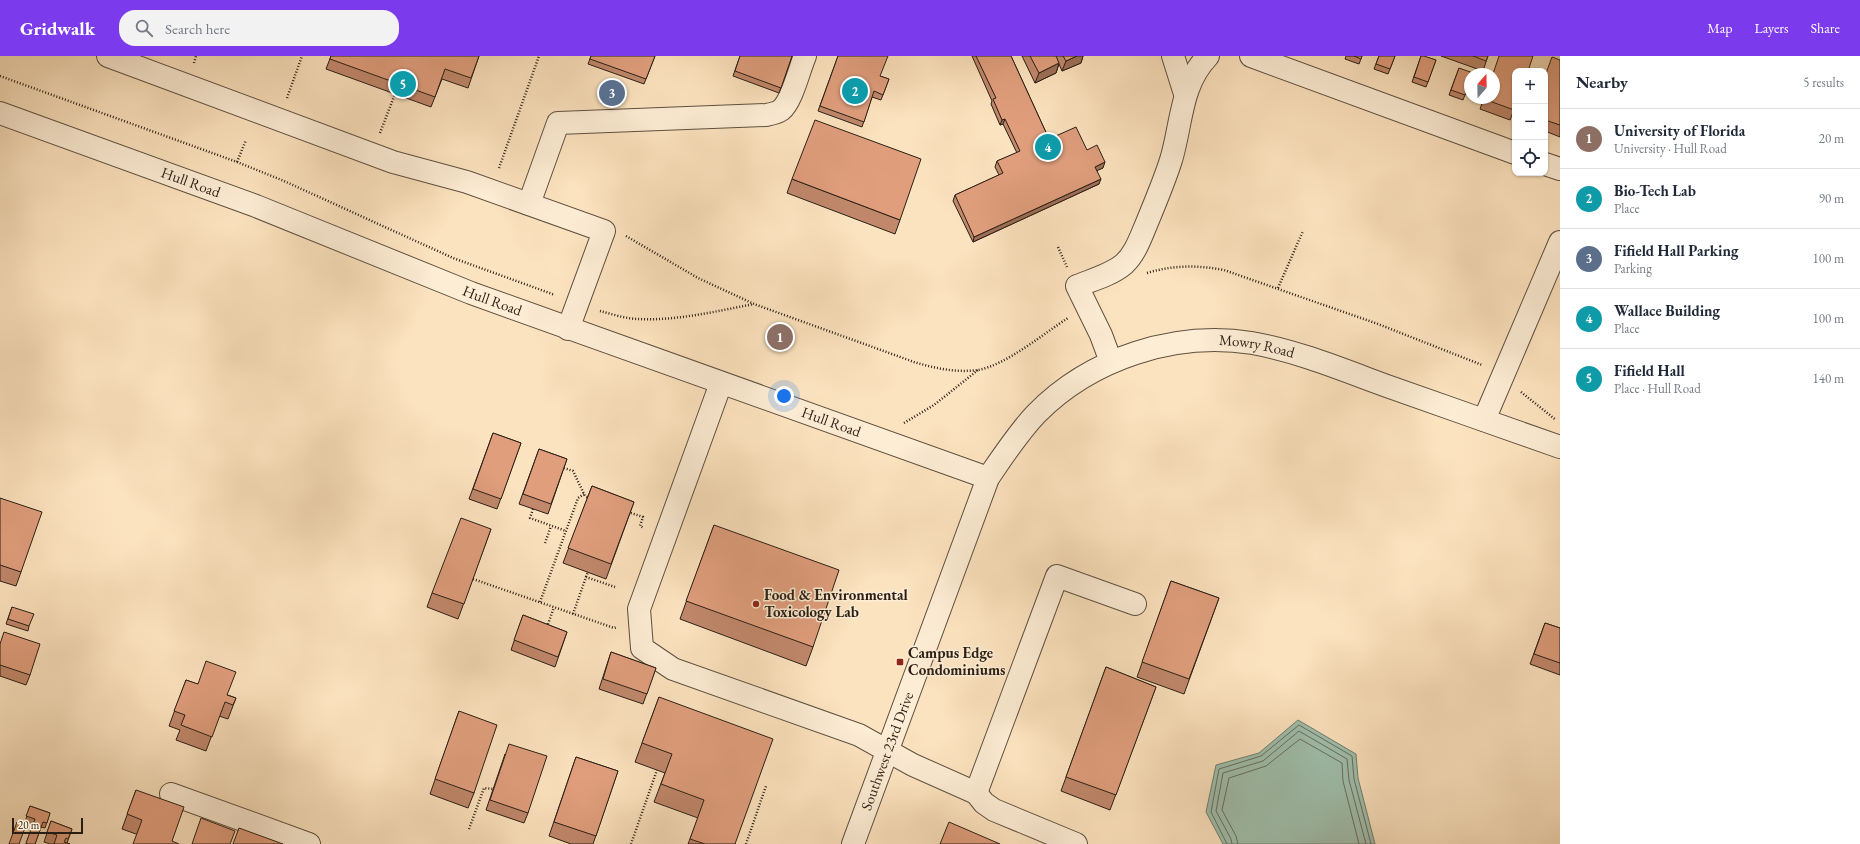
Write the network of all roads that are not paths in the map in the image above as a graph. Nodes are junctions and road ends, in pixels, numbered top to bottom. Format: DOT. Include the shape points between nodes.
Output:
graph roads {
  1 [pos="108,56"];
  2 [pos="805,56"];
  3 [pos="1173,56"];
  4 [pos="1208,56"];
  5 [pos="1251,56"];
  6 [pos="1185,94"];
  7 [pos="0,113"];
  8 [pos="1512,152"];
  9 [pos="1548,165"];
  10 [pos="1560,169"];
  11 [pos="529,204"];
  12 [pos="1560,242"];
  13 [pos="568,329"];
  14 [pos="1111,362"];
  15 [pos="721,383"];
  16 [pos="1484,420"];
  17 [pos="1560,447"];
  18 [pos="988,478"];
  19 [pos="1135,604"];
  20 [pos="887,750"];
  21 [pos="976,792"];
  22 [pos="171,794"];
  23 [pos="309,844"];
  24 [pos="853,844"];
  25 [pos="1076,844"];
  1 -- 11 [label="street" via="393,162 467,182"];
  2 -- 11 [label="street" via="786,106 773,114 558,123"];
  3 -- 6 [label="street"];
  4 -- 6 [label="street" via="1194,73"];
  5 -- 8 [label="street"];
  6 -- 14 [label="street" via="1172,159 1133,252 1114,271 1077,286"];
  7 -- 13 [label="street, Hull Road" via="256,206 471,293"];
  9 -- 10 [label="street"];
  11 -- 13 [label="street" via="604,231"];
  12 -- 16 [label="street"];
  13 -- 15 [label="street, Hull Road"];
  14 -- 16 [label="street, Mowry Road" via="1138,352 1183,342 1251,343 1299,355"];
  14 -- 18 [label="street, Mowry Road" via="1076,382 1046,404 1023,429"];
  15 -- 18 [label="street, Hull Road"];
  15 -- 20 [label="street" via="639,609 642,648 673,670 859,735"];
  16 -- 17 [label="street, Mowry Road"];
  18 -- 20 [label="street, Southwest 23rd Drive"];
  19 -- 21 [label="street" via="1057,576"];
  20 -- 21 [label="street" via="913,765"];
  20 -- 24 [label="street, Southwest 23rd Drive"];
  21 -- 25 [label="street" via="994,810"];
  22 -- 23 [label="street"];
}
